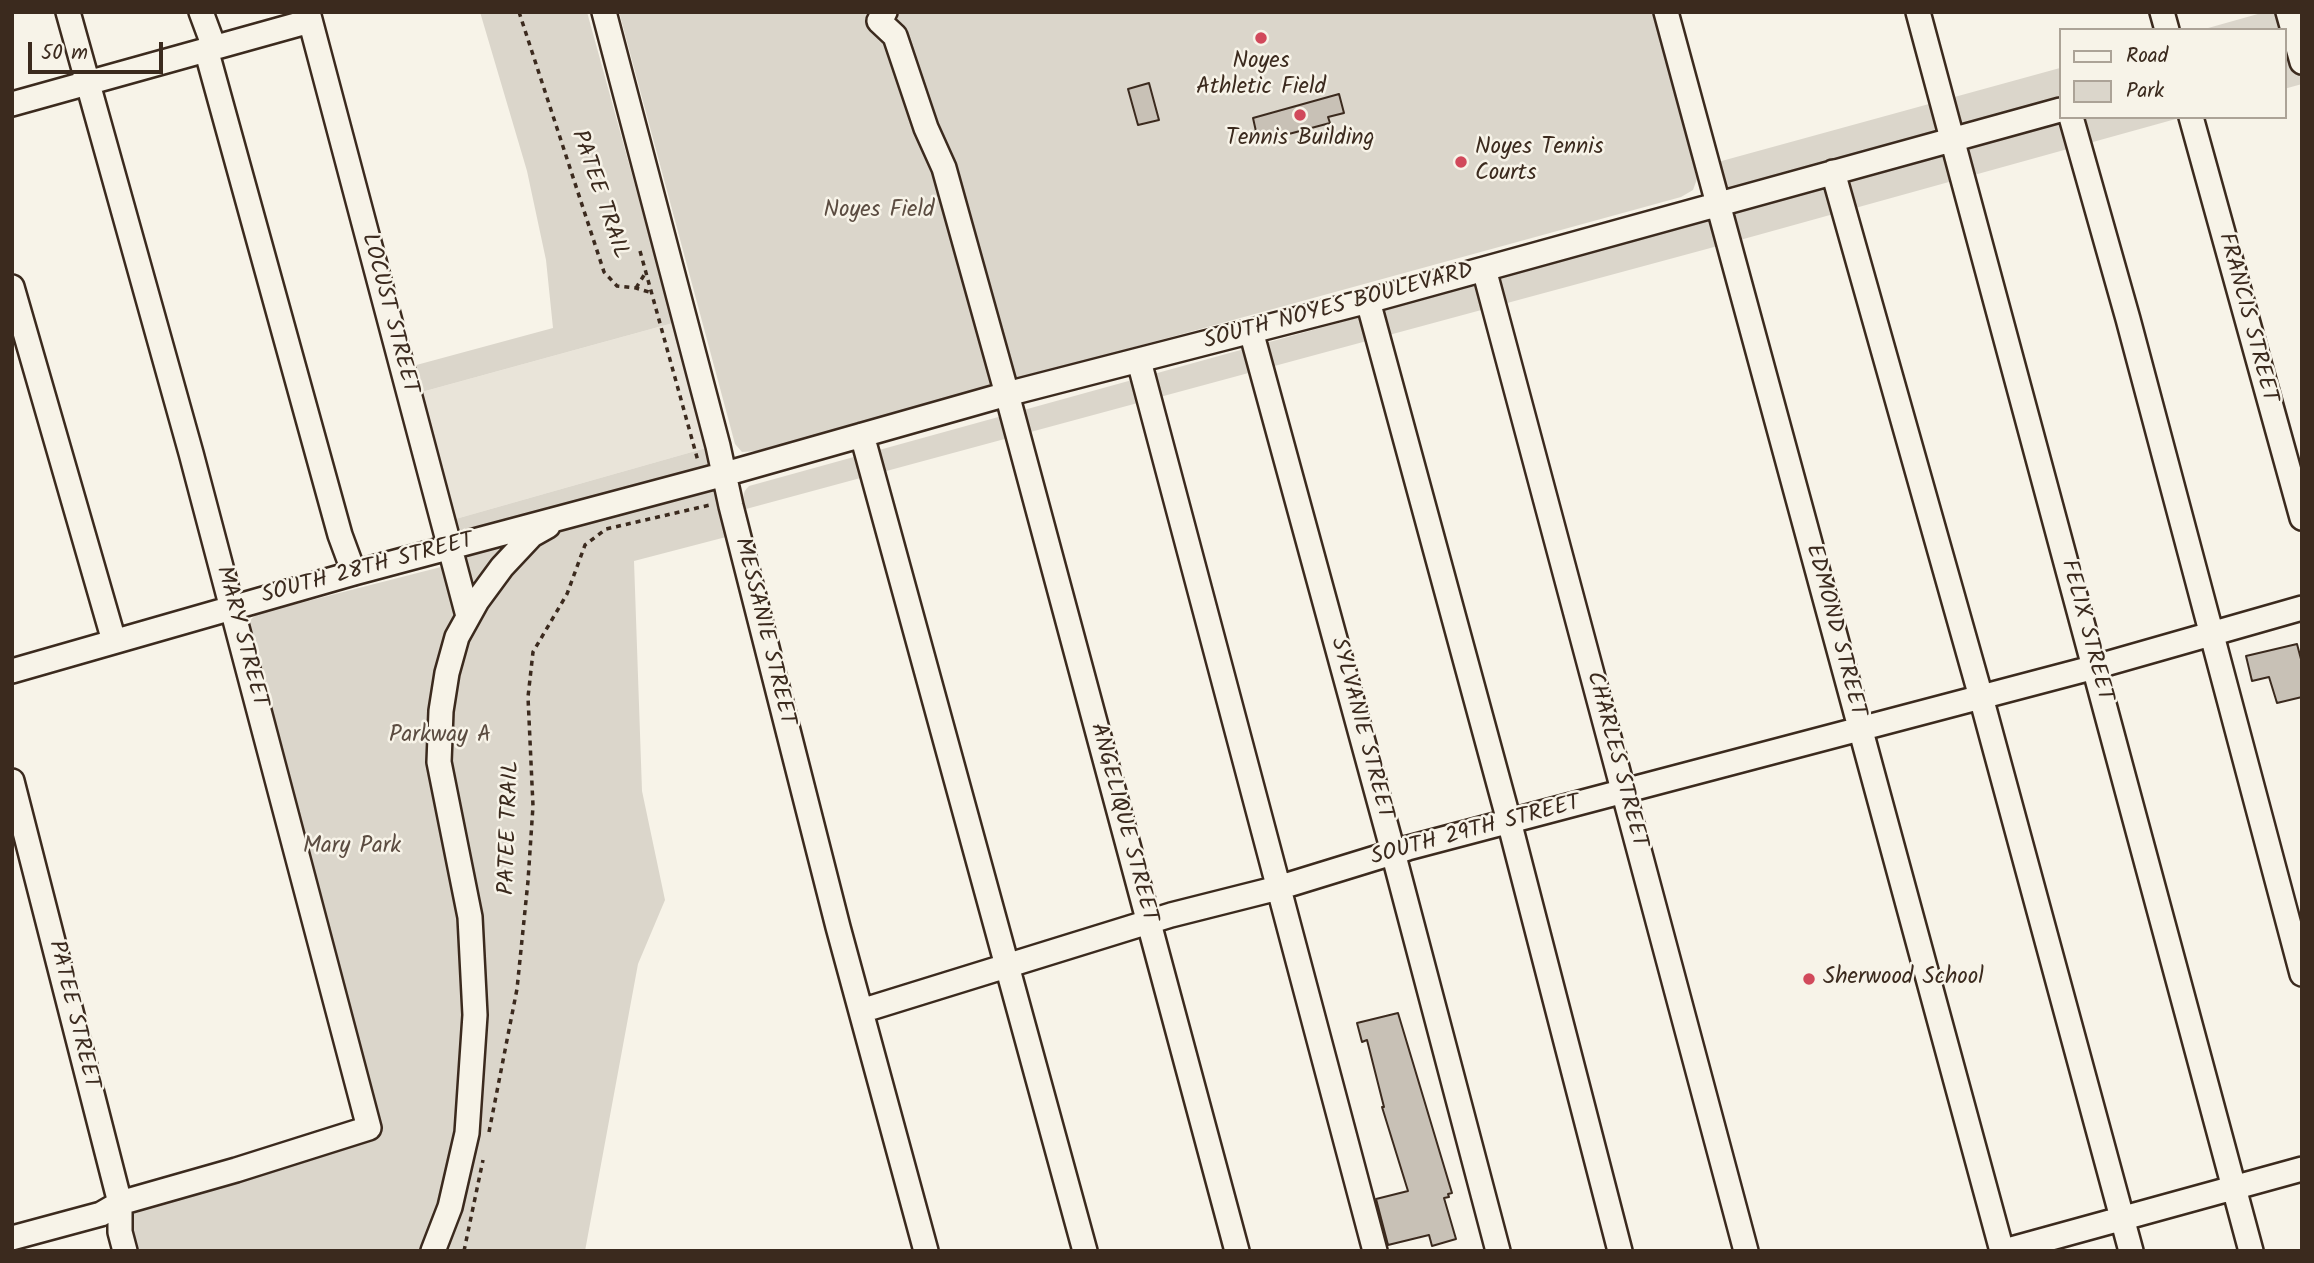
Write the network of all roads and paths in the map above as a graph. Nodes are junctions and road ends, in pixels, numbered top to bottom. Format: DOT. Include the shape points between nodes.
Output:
graph roads {
  1 [pos="68,12"];
  2 [pos="201,12"];
  3 [pos="519,12"];
  4 [pos="604,12"];
  5 [pos="885,12"];
  6 [pos="1666,12"];
  7 [pos="1918,12"];
  8 [pos="2288,12"];
  9 [pos="309,17"];
  10 [pos="210,48"];
  11 [pos="2296,50"];
  12 [pos="88,84"];
  13 [pos="12,104"];
  14 [pos="2058,111"];
  15 [pos="2072,119"];
  16 [pos="2192,119"];
  17 [pos="1953,139"];
  18 [pos="1833,172"];
  19 [pos="1718,204"];
  20 [pos="640,251"];
  21 [pos="1484,269"];
  22 [pos="646,271"];
  23 [pos="12,287"];
  24 [pos="636,288"];
  25 [pos="652,293"];
  26 [pos="1368,301"];
  27 [pos="1251,331"];
  28 [pos="1139,361"];
  29 [pos="1007,394"];
  30 [pos="862,435"];
  31 [pos="714,477"];
  32 [pos="731,506"];
  33 [pos="566,516"];
  34 [pos="2302,518"];
  35 [pos="450,547"];
  36 [pos="354,573"];
  37 [pos="232,607"];
  38 [pos="2302,608"];
  39 [pos="468,616"];
  40 [pos="2212,634"];
  41 [pos="114,641"];
  42 [pos="2095,667"];
  43 [pos="12,671"];
  44 [pos="1981,697"];
  45 [pos="1860,729"];
  46 [pos="12,781"];
  47 [pos="1623,792"];
  48 [pos="1509,821"];
  49 [pos="1393,853"];
  50 [pos="1278,888"];
  51 [pos="1148,922"];
  52 [pos="1008,965"];
  53 [pos="2302,974"];
  54 [pos="861,1011"];
  55 [pos="488,1134"];
  56 [pos="486,1148"];
  57 [pos="2302,1169"];
  58 [pos="2234,1187"];
  59 [pos="120,1203"];
  60 [pos="2122,1217"];
  61 [pos="12,1238"];
  62 [pos="125,1251"];
  63 [pos="433,1251"];
  64 [pos="464,1251"];
  65 [pos="926,1251"];
  66 [pos="1085,1251"];
  67 [pos="1237,1251"];
  68 [pos="1374,1251"];
  69 [pos="1498,1251"];
  70 [pos="1620,1251"];
  71 [pos="1746,1251"];
  72 [pos="2003,1251"];
  73 [pos="2131,1251"];
  74 [pos="2251,1251"];
  1 -- 12 [label="street, MARY STREET"];
  2 -- 10 [label="street"];
  3 -- 24 [label="path, PATEE TRAIL" via="604,272 617,286"];
  4 -- 31 [label="street, MESSANIE STREET"];
  5 -- 29 [label="street, ANGELIQUE STREET" via="879,21 895,36 944,168"];
  6 -- 19 [label="street, EDMOND STREET"];
  7 -- 17 [label="street, FELIX STREET"];
  8 -- 11 [label="street"];
  9 -- 10 [label="street"];
  9 -- 35 [label="street, LOCUST STREET"];
  10 -- 12 [label="street"];
  10 -- 36 [label="street"];
  12 -- 13 [label="street"];
  12 -- 37 [label="street, MARY STREET"];
  14 -- 17 [label="street, SOUTH NOYES BOULEVARD"];
  15 -- 40 [label="street"];
  16 -- 34 [label="street, FRANCIS STREET"];
  17 -- 18 [label="street, SOUTH NOYES BOULEVARD"];
  17 -- 42 [label="street, FELIX STREET"];
  18 -- 19 [label="street, SOUTH NOYES BOULEVARD"];
  18 -- 44 [label="street"];
  19 -- 21 [label="street, SOUTH NOYES BOULEVARD"];
  19 -- 45 [label="street, EDMOND STREET"];
  20 -- 22 [label="path, PATEE TRAIL"];
  21 -- 26 [label="street, SOUTH NOYES BOULEVARD"];
  21 -- 47 [label="street, CHARLES STREET"];
  22 -- 24 [label="path"];
  22 -- 25 [label="path, PATEE TRAIL"];
  23 -- 41 [label="street"];
  24 -- 25 [label="path, PATEE TRAIL"];
  25 -- 31 [label="path, PATEE TRAIL"];
  26 -- 27 [label="street, SOUTH NOYES BOULEVARD"];
  26 -- 48 [label="street"];
  27 -- 28 [label="street, SOUTH NOYES BOULEVARD"];
  27 -- 49 [label="street, SYLVANIE STREET"];
  28 -- 29 [label="street, SOUTH NOYES BOULEVARD"];
  28 -- 50 [label="street"];
  29 -- 30 [label="street, SOUTH NOYES BOULEVARD"];
  29 -- 51 [label="street, ANGELIQUE STREET"];
  30 -- 31 [label="street, SOUTH NOYES BOULEVARD"];
  30 -- 52 [label="street"];
  31 -- 32 [label="street, MESSANIE STREET"];
  31 -- 33 [label="street, SOUTH 28TH STREET"];
  32 -- 54 [label="street, MESSANIE STREET"];
  32 -- 55 [label="path, PATEE TRAIL" via="714,510 709,504 606,529 595,536 585,545 567,594 533,652 528,697 533,806 528,881 517,989"];
  33 -- 35 [label="street, SOUTH 28TH STREET"];
  33 -- 39 [label="street" via="533,535 502,567"];
  35 -- 36 [label="street, SOUTH 28TH STREET"];
  35 -- 39 [label="street, LOCUST STREET"];
  36 -- 37 [label="street, SOUTH 28TH STREET"];
  37 -- 41 [label="street, SOUTH 28TH STREET"];
  37 -- 59 [label="street, MARY STREET" via="369,1128"];
  38 -- 40 [label="street, SOUTH 29TH STREET"];
  39 -- 63 [label="street" via="447,673 439,762 470,918 475,1015 472,1087 450,1207"];
  40 -- 42 [label="street, SOUTH 29TH STREET"];
  40 -- 53 [label="street"];
  41 -- 43 [label="street, SOUTH 28TH STREET"];
  42 -- 44 [label="street, SOUTH 29TH STREET"];
  42 -- 58 [label="street, FELIX STREET"];
  44 -- 45 [label="street, SOUTH 29TH STREET"];
  44 -- 60 [label="street"];
  45 -- 47 [label="street, SOUTH 29TH STREET"];
  45 -- 72 [label="street, EDMOND STREET"];
  46 -- 59 [label="street, PATEE STREET"];
  47 -- 48 [label="street, SOUTH 29TH STREET"];
  47 -- 71 [label="street, CHARLES STREET"];
  48 -- 49 [label="street, SOUTH 29TH STREET"];
  48 -- 70 [label="street"];
  49 -- 50 [label="street, SOUTH 29TH STREET"];
  49 -- 69 [label="street, SYLVANIE STREET"];
  50 -- 51 [label="street, SOUTH 29TH STREET"];
  50 -- 68 [label="street"];
  51 -- 52 [label="street, SOUTH 29TH STREET"];
  51 -- 67 [label="street, ANGELIQUE STREET"];
  52 -- 54 [label="street, SOUTH 29TH STREET"];
  52 -- 66 [label="street"];
  54 -- 65 [label="street, MESSANIE STREET"];
  56 -- 64 [label="path"];
  57 -- 58 [label="street"];
  58 -- 60 [label="street"];
  58 -- 74 [label="street, FELIX STREET"];
  59 -- 61 [label="street" via="101,1214"];
  59 -- 62 [label="street, PATEE STREET"];
  60 -- 72 [label="street"];
  60 -- 73 [label="street"];
}
